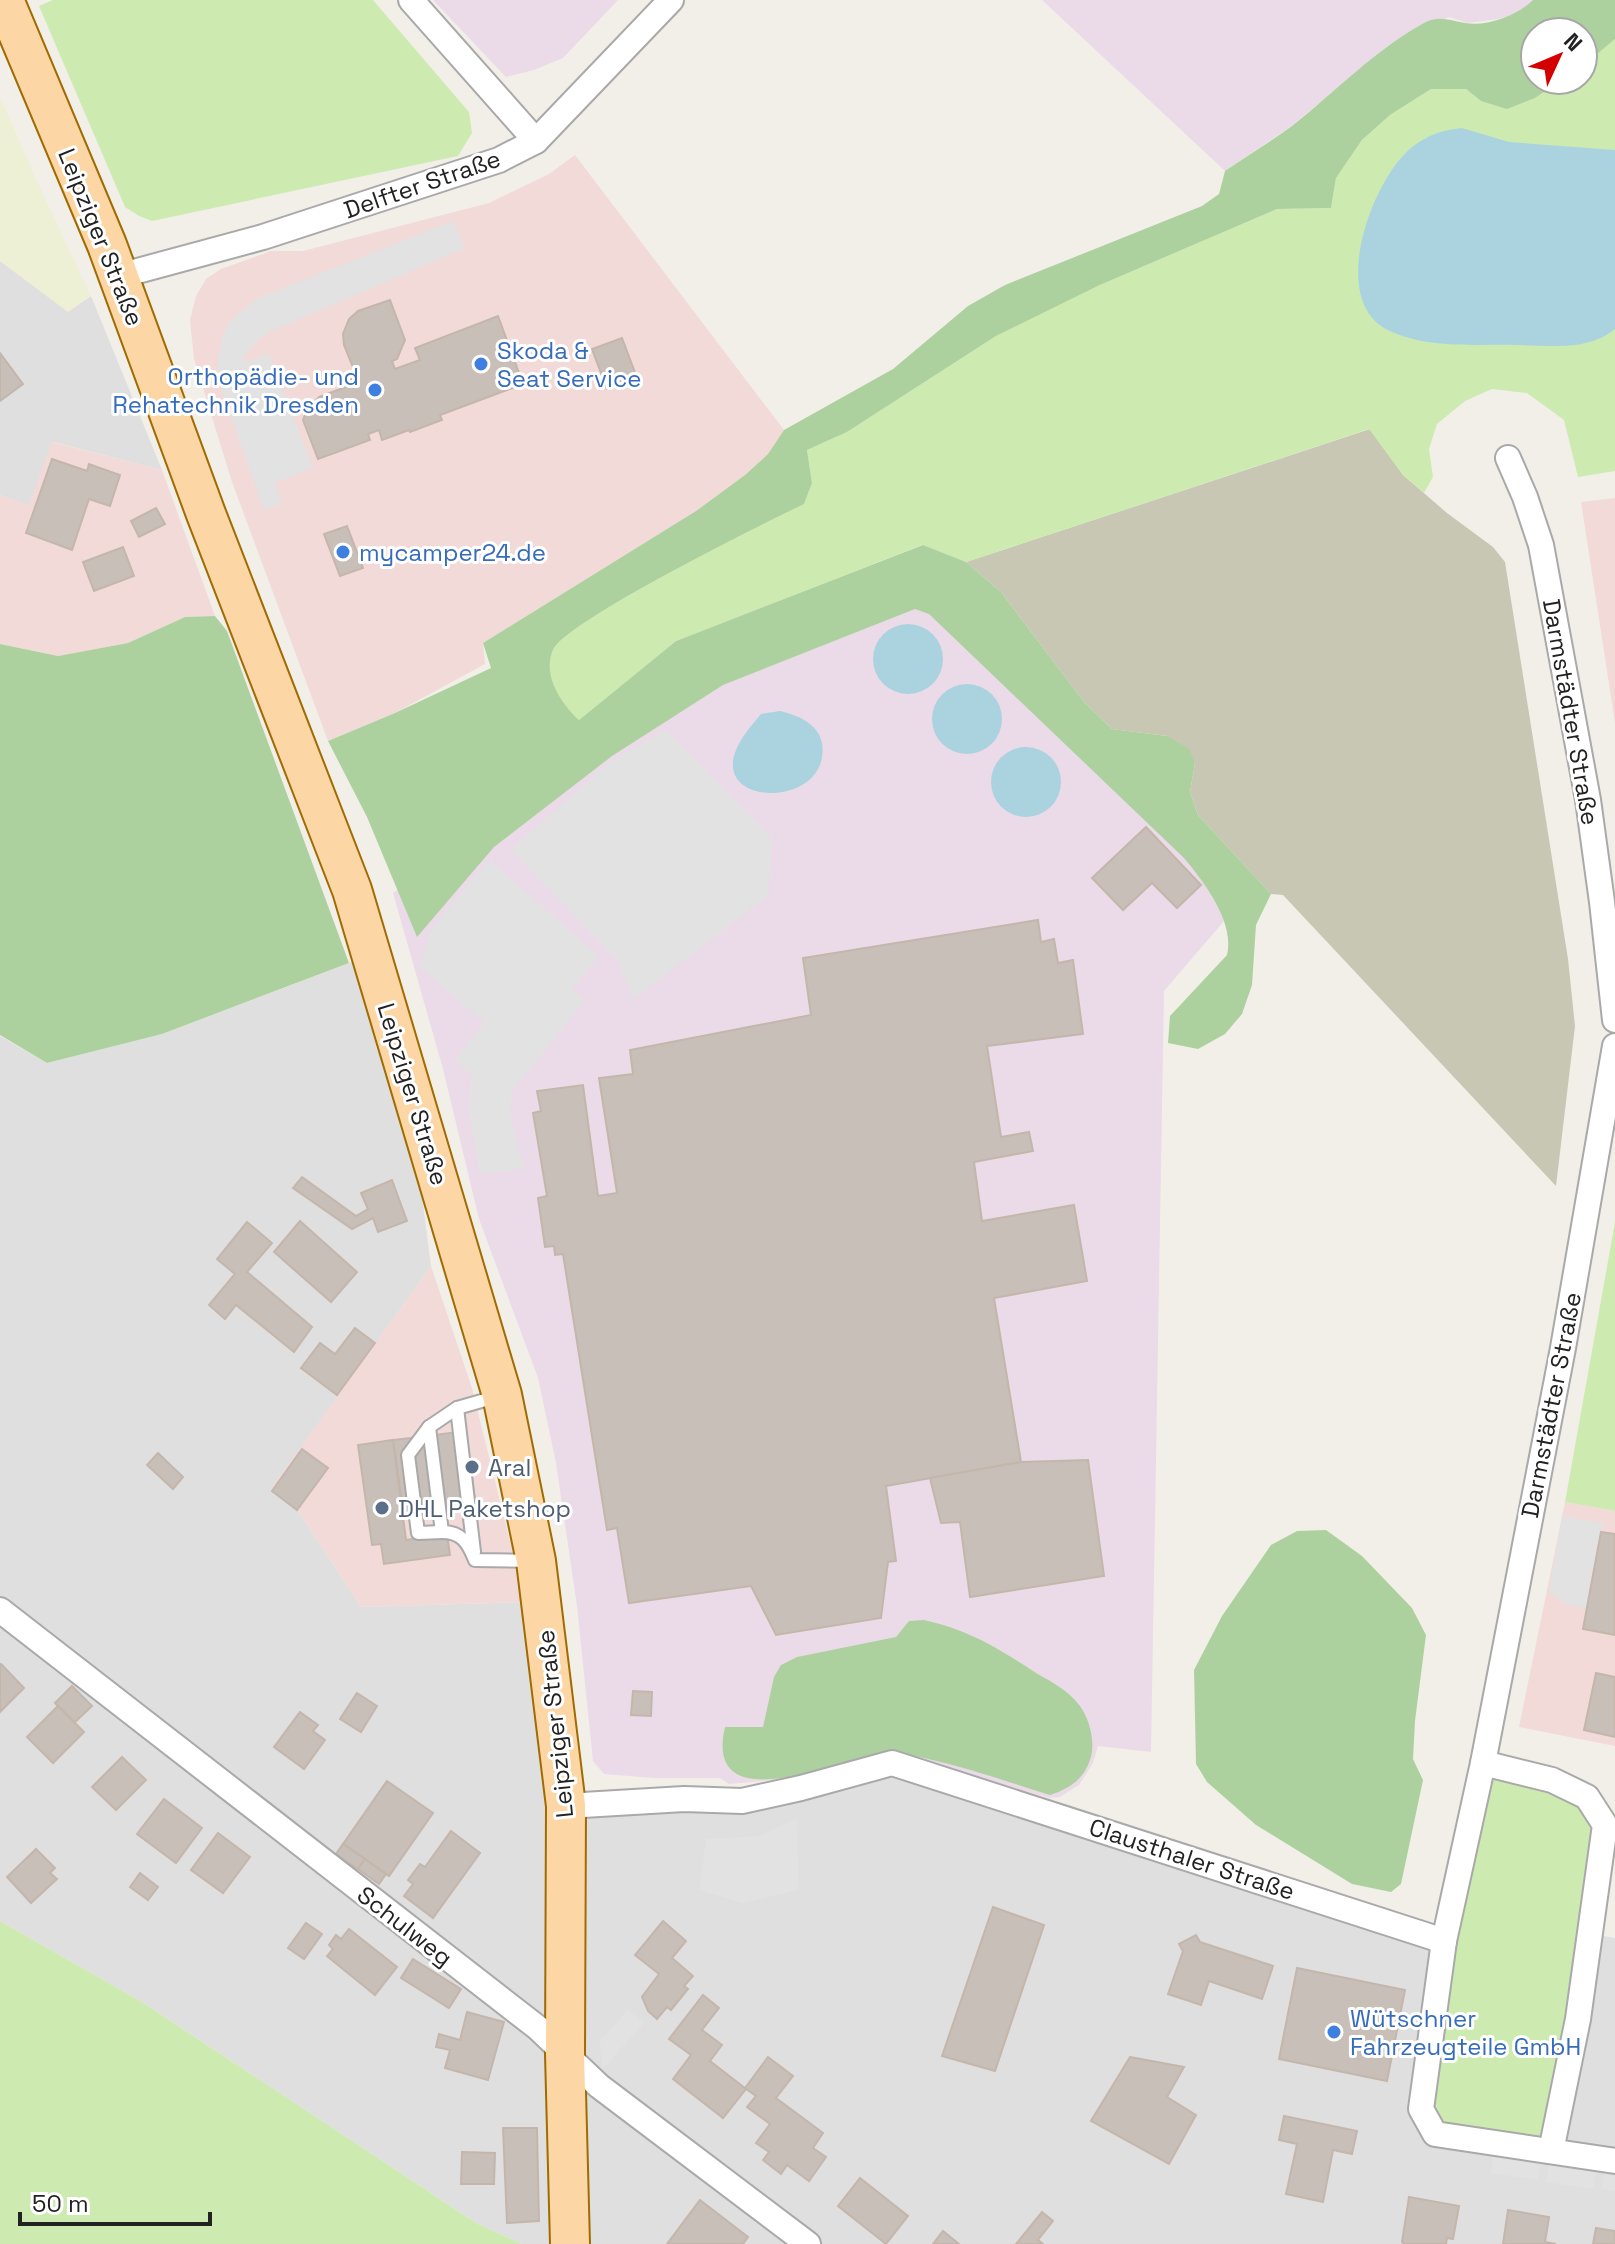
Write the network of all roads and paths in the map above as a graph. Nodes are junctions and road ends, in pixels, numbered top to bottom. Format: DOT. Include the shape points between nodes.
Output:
graph roads {
  1 [pos="4,0"];
  2 [pos="411,0"];
  3 [pos="671,0"];
  4 [pos="536,141"];
  5 [pos="119,276"];
  6 [pos="1508,458"];
  7 [pos="1615,1020"];
  8 [pos="1615,1046"];
  9 [pos="502,1395"];
  10 [pos="457,1408"];
  11 [pos="429,1427"];
  12 [pos="442,1532"];
  13 [pos="475,1560"];
  14 [pos="536,1561"];
  15 [pos="0,1610"];
  16 [pos="1483,1763"];
  17 [pos="566,1806"];
  18 [pos="1444,1941"];
  19 [pos="565,2054"];
  20 [pos="1551,2151"];
  21 [pos="1615,2161"];
  22 [pos="570,2244"];
  23 [pos="808,2244"];
  1 -- 5 [label="main road, Leipziger Straße"];
  2 -- 4 [label="street"];
  3 -- 4 [label="street, Delfter Straße"];
  4 -- 5 [label="street, Delfter Straße" via="499,160 263,237"];
  5 -- 9 [label="main road, Leipziger Straße" via="352,890"];
  6 -- 7 [label="street, Darmstädter Straße" via="1541,545 1588,800"];
  8 -- 16 [label="street, Darmstädter Straße"];
  9 -- 10 [label="lane"];
  9 -- 14 [label="main road, Leipziger Straße"];
  10 -- 11 [label="lane"];
  10 -- 13 [label="lane"];
  11 -- 12 [label="lane"];
  11 -- 12 [label="lane" via="408,1455 418,1533"];
  12 -- 13 [label="lane" via="464,1538"];
  13 -- 14 [label="lane"];
  14 -- 17 [label="main road, Leipziger Straße"];
  15 -- 19 [label="street, Schulweg"];
  16 -- 18 [label="street, Darmstädter Straße"];
  16 -- 20 [label="street" via="1552,1780 1587,1797 1605,1825 1583,1991"];
  17 -- 18 [label="street, Clausthaler Straße" via="742,1801 892,1763"];
  17 -- 19 [label="main road, Leipziger Straße"];
  18 -- 20 [label="street" via="1421,2109 1435,2134"];
  19 -- 22 [label="main road, Leipziger Straße"];
  19 -- 23 [label="street, Schulweg" via="599,2086"];
  20 -- 21 [label="street"];
}
